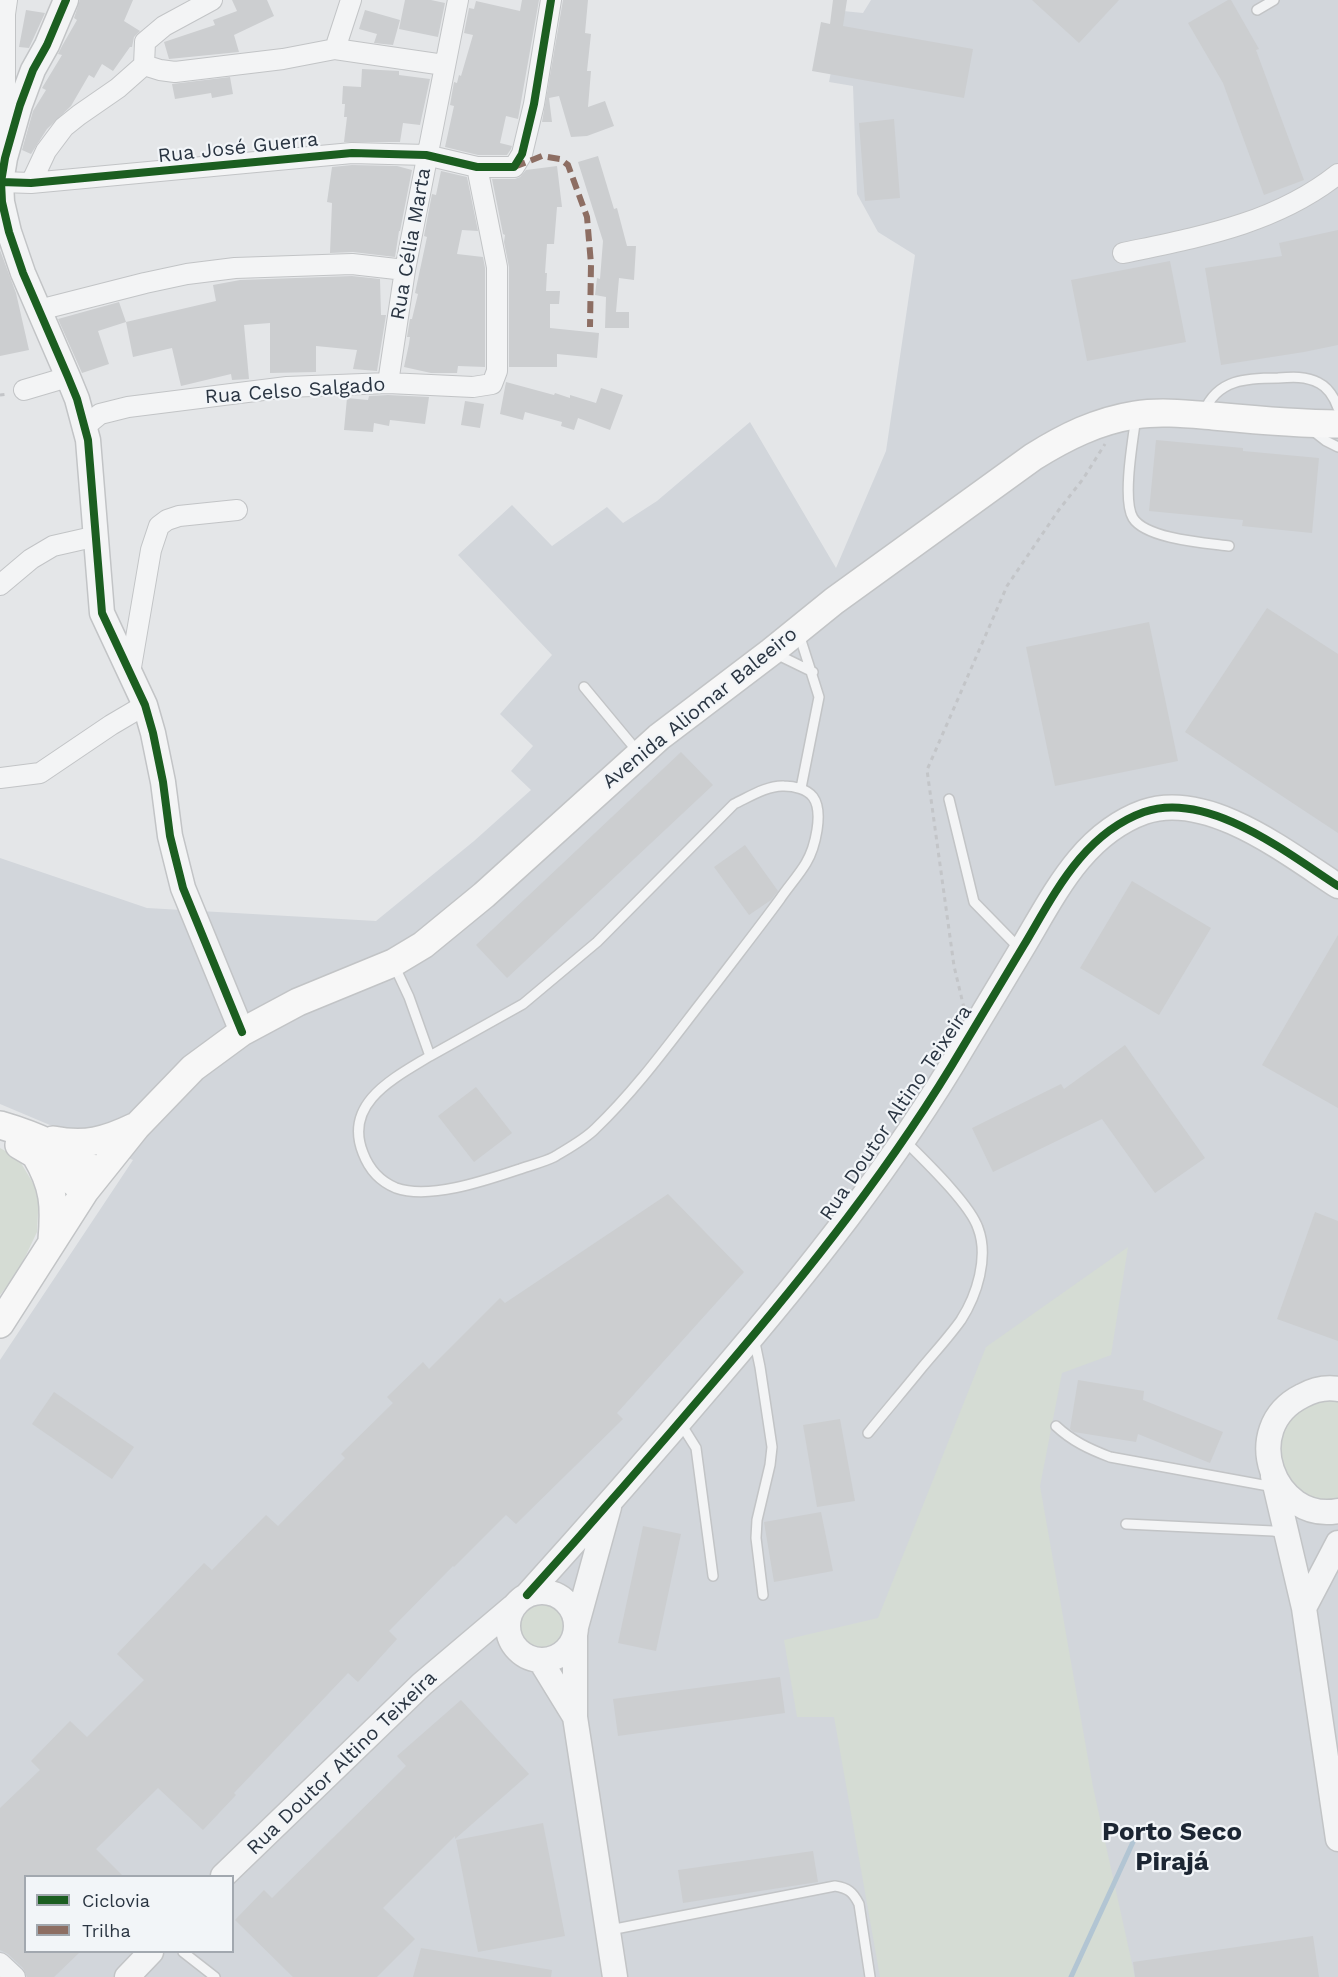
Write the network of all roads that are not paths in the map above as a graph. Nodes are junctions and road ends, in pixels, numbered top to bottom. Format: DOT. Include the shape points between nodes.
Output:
graph roads {
  1 [pos="7,0"];
  2 [pos="66,0"];
  3 [pos="212,0"];
  4 [pos="351,0"];
  5 [pos="458,0"];
  6 [pos="552,0"];
  7 [pos="1274,0"];
  8 [pos="1257,10"];
  9 [pos="335,49"];
  10 [pos="144,65"];
  11 [pos="444,65"];
  12 [pos="11,136"];
  13 [pos="426,155"];
  14 [pos="477,167"];
  15 [pos="1338,174"];
  16 [pos="1,182"];
  17 [pos="31,183"];
  18 [pos="1123,253"];
  19 [pos="405,270"];
  20 [pos="39,310"];
  21 [pos="68,377"];
  22 [pos="388,383"];
  23 [pos="24,390"];
  24 [pos="1338,408"];
  25 [pos="1136,415"];
  26 [pos="1202,416"];
  27 [pos="1306,424"];
  28 [pos="1338,424"];
  29 [pos="83,428"];
  30 [pos="1338,447"];
  31 [pos="237,510"];
  32 [pos="97,536"];
  33 [pos="1229,546"];
  34 [pos="0,585"];
  35 [pos="797,629"];
  36 [pos="771,652"];
  37 [pos="813,672"];
  38 [pos="130,673"];
  39 [pos="584,687"];
  40 [pos="145,705"];
  41 [pos="639,754"];
  42 [pos="0,778"];
  43 [pos="801,788"];
  44 [pos="949,799"];
  45 [pos="1338,886"];
  46 [pos="1021,949"];
  47 [pos="393,963"];
  48 [pos="242,1032"];
  49 [pos="430,1056"];
  50 [pos="0,1125"];
  51 [pos="137,1126"];
  52 [pos="0,1133"];
  53 [pos="903,1140"];
  54 [pos="39,1147"];
  55 [pos="92,1182"];
  56 [pos="52,1241"];
  57 [pos="0,1324"];
  58 [pos="753,1336"];
  59 [pos="1338,1389"];
  60 [pos="680,1422"];
  61 [pos="1056,1426"];
  62 [pos="868,1433"];
  63 [pos="1275,1482"];
  64 [pos="611,1502"];
  65 [pos="1338,1511"];
  66 [pos="1125,1524"];
  67 [pos="1287,1533"];
  68 [pos="1338,1543"];
  69 [pos="713,1576"];
  70 [pos="764,1595"];
  71 [pos="520,1601"];
  72 [pos="1304,1608"];
  73 [pos="576,1631"];
  74 [pos="462,1651"];
  75 [pos="529,1656"];
  76 [pos="575,1717"];
  77 [pos="1338,1839"];
  78 [pos="224,1875"];
  79 [pos="608,1930"];
  80 [pos="150,1953"];
  81 [pos="184,1953"];
  82 [pos="0,1963"];
  83 [pos="15,1977"];
  84 [pos="127,1977"];
  85 [pos="215,1977"];
  86 [pos="615,1977"];
  87 [pos="870,1977"];
  1 -- 12 [label="street" via="5,105"];
  2 -- 12 [label="street" via="33,70"];
  3 -- 10 [label="street" via="164,26 145,42"];
  4 -- 9 [label="street"];
  5 -- 11 [label="street, Rua Célia Marta"];
  6 -- 14 [label="street, Rua José Guerra" via="522,154 514,167"];
  7 -- 8 [label="lane"];
  9 -- 10 [label="street" via="176,72"];
  9 -- 11 [label="street"];
  10 -- 17 [label="street" via="64,127 46,151"];
  11 -- 13 [label="street, Rua Célia Marta"];
  12 -- 16 [label="street"];
  13 -- 14 [label="street, Rua José Guerra"];
  13 -- 17 [label="street, Rua José Guerra" via="352,153"];
  13 -- 19 [label="street, Rua Célia Marta"];
  14 -- 22 [label="street, Rua Celso Salgado" via="497,267 495,380 473,387"];
  15 -- 18 [label="street" via="1273,214 1198,238"];
  16 -- 17 [label="street, Rua José Guerra"];
  16 -- 20 [label="street" via="9,232"];
  19 -- 20 [label="street" via="352,264 235,268 166,279"];
  19 -- 22 [label="street, Rua Célia Marta"];
  20 -- 21 [label="street"];
  21 -- 23 [label="street"];
  21 -- 29 [label="street"];
  22 -- 29 [label="street, Rua Celso Salgado" via="287,387 128,407 100,414"];
  24 -- 26 [label="lane" via="1328,389 1310,379 1248,378 1224,386 1207,404"];
  25 -- 26 [label="main road, Avenida Aliomar Baleeiro"];
  25 -- 33 [label="lane" via="1129,485 1133,518 1161,534"];
  25 -- 35 [label="main road, Avenida Aliomar Baleeiro" via="1080,430 1058,441"];
  26 -- 27 [label="main road, Avenida Aliomar Baleeiro"];
  27 -- 28 [label="main road, Avenida Aliomar Baleeiro"];
  27 -- 30 [label="lane"];
  29 -- 32 [label="street" via="88,440"];
  31 -- 38 [label="street" via="179,516 159,526"];
  32 -- 34 [label="street" via="53,546"];
  32 -- 38 [label="street" via="102,613"];
  35 -- 36 [label="main road, Avenida Aliomar Baleeiro"];
  35 -- 37 [label="lane"];
  36 -- 37 [label="lane"];
  36 -- 41 [label="main road, Avenida Aliomar Baleeiro"];
  37 -- 43 [label="lane" via="819,697"];
  38 -- 40 [label="street"];
  39 -- 41 [label="lane"];
  40 -- 42 [label="street" via="40,773"];
  40 -- 48 [label="street" via="178,872"];
  41 -- 47 [label="main road, Avenida Aliomar Baleeiro" via="453,922"];
  43 -- 49 [label="lane" via="783,785 734,804 597,942 524,1004"];
  43 -- 49 [label="lane" via="813,798 818,813 816,837 807,862 638,1082 594,1130 552,1158 495,1177 454,1188 397,1188 378,1178 368,1165 359,1142 358,1121 367,1103 392,1079"];
  44 -- 46 [label="lane" via="974,902"];
  45 -- 46 [label="street, Rua Doutor Altino Teixeira" via="1242,826 1212,814 1178,808 1146,812 1118,825 1091,845 1065,876"];
  46 -- 53 [label="street, Rua Doutor Altino Teixeira" via="947,1075"];
  47 -- 48 [label="main road, Avenida Aliomar Baleeiro" via="298,1002"];
  47 -- 49 [label="lane"];
  48 -- 51 [label="main road, Avenida Aliomar Baleeiro" via="193,1068"];
  50 -- 54 [label="main road"];
  51 -- 54 [label="main road" via="86,1143"];
  51 -- 55 [label="main road, Avenida Aliomar Baleeiro"];
  52 -- 54 [label="main road"];
  53 -- 58 [label="street, Rua Doutor Altino Teixeira" via="863,1199"];
  53 -- 62 [label="lane" via="969,1211 983,1247 981,1269 961,1319"];
  54 -- 55 [label="main road" via="68,1177"];
  54 -- 56 [label="main road" via="54,1201"];
  55 -- 56 [label="main road, Avenida Aliomar Baleeiro"];
  56 -- 57 [label="main road, Avenida Aliomar Baleeiro"];
  58 -- 60 [label="street, Rua Doutor Altino Teixeira"];
  58 -- 70 [label="lane" via="772,1447 756,1520"];
  59 -- 63 [label="street" via="1312,1391 1293,1400 1278,1415 1268,1445"];
  60 -- 64 [label="street, Rua Doutor Altino Teixeira"];
  60 -- 69 [label="lane" via="696,1448"];
  61 -- 63 [label="lane" via="1085,1448 1110,1457"];
  63 -- 65 [label="street" via="1300,1504 1316,1511"];
  63 -- 67 [label="street"];
  64 -- 71 [label="street, Rua Doutor Altino Teixeira"];
  64 -- 73 [label="street, Rua Doutor Altino Teixeira"];
  66 -- 67 [label="lane"];
  67 -- 72 [label="street"];
  68 -- 72 [label="street"];
  71 -- 73 [label="street" via="539,1592 562,1598 575,1617"];
  71 -- 74 [label="street, Rua Doutor Altino Teixeira"];
  71 -- 75 [label="street" via="507,1625 509,1635"];
  72 -- 77 [label="street"];
  73 -- 75 [label="street" via="570,1646 561,1654 551,1659"];
  73 -- 76 [label="street"];
  74 -- 75 [label="street" via="491,1647"];
  74 -- 78 [label="street, Rua Doutor Altino Teixeira" via="422,1684"];
  75 -- 76 [label="street"];
  76 -- 79 [label="street"];
  79 -- 86 [label="street"];
  79 -- 87 [label="lane" via="835,1886 846,1888 859,1904"];
  80 -- 84 [label="street"];
  81 -- 85 [label="lane"];
  82 -- 83 [label="street"];
}
